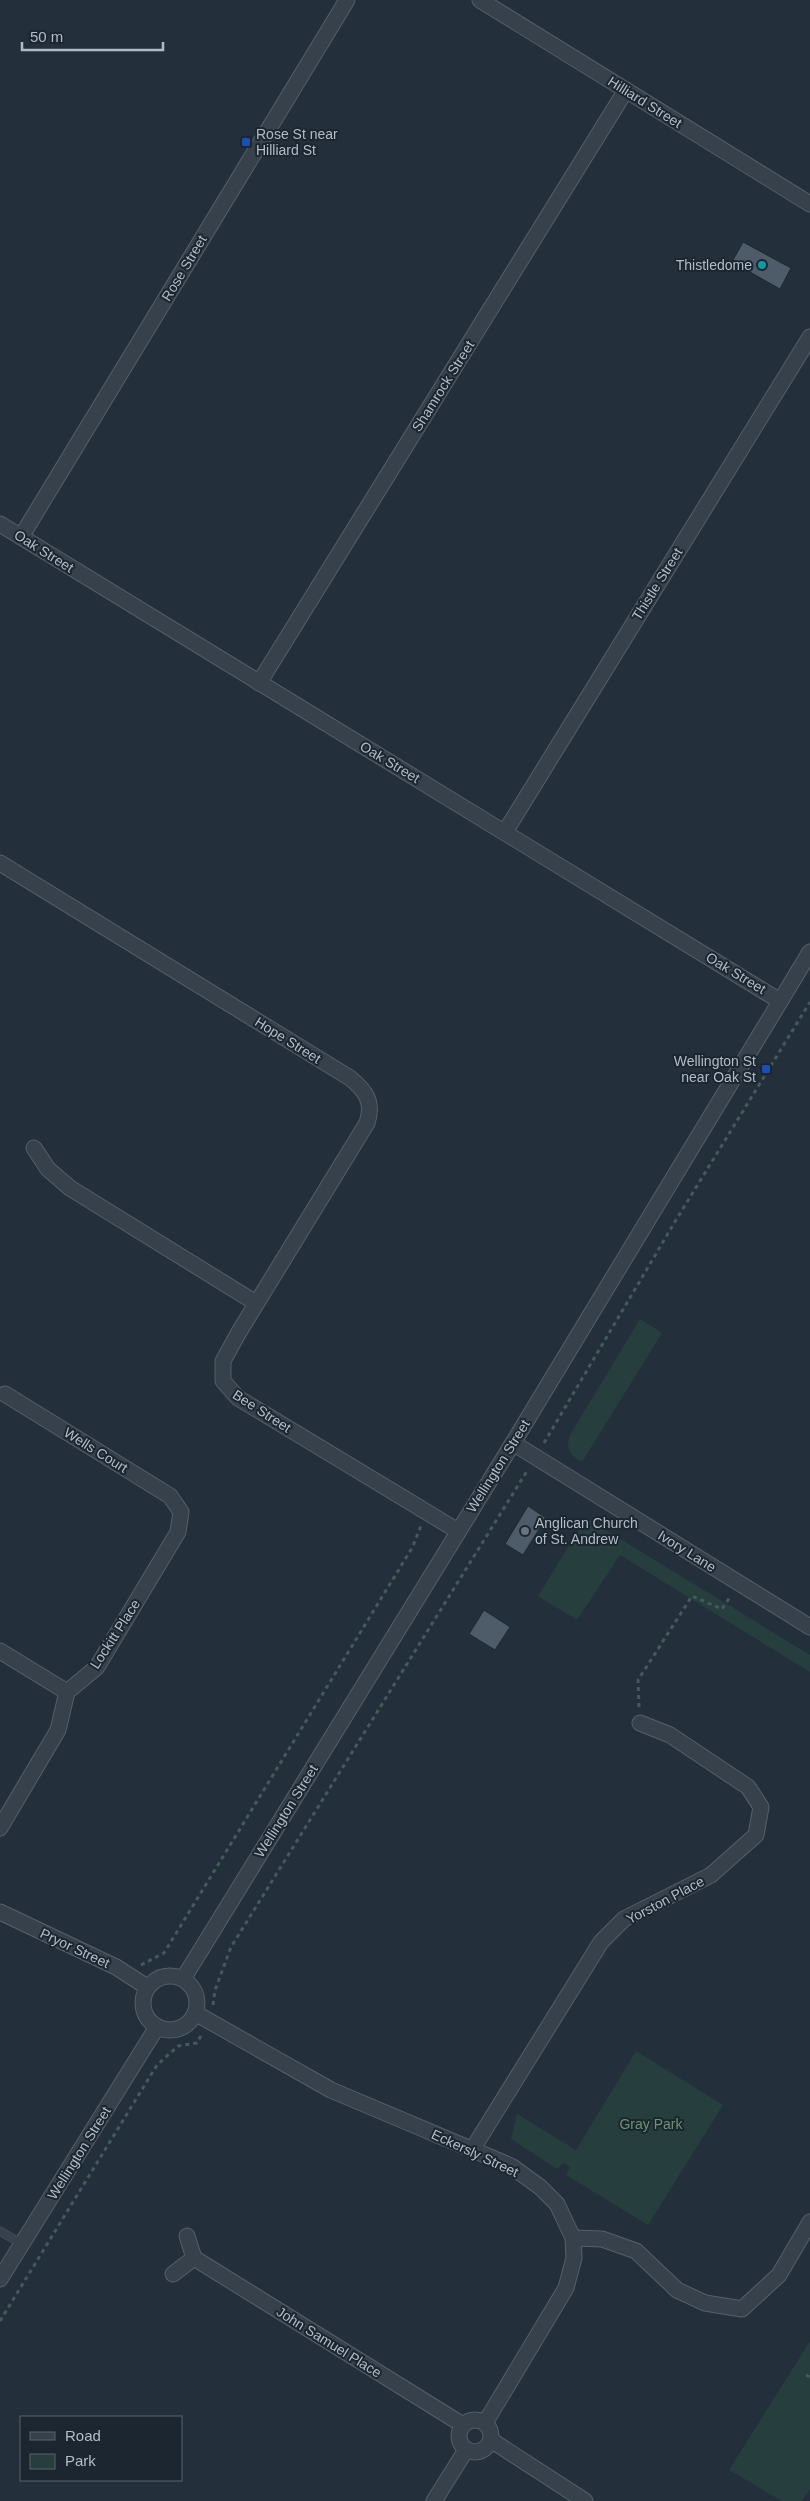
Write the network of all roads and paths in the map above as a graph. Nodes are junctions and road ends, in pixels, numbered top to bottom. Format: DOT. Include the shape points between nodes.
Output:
graph roads {
  1 [pos="347,0"];
  2 [pos="480,0"];
  3 [pos="626,90"];
  4 [pos="810,204"];
  5 [pos="810,337"];
  6 [pos="0,524"];
  7 [pos="21,537"];
  8 [pos="260,683"];
  9 [pos="505,832"];
  10 [pos="0,863"];
  11 [pos="810,952"];
  12 [pos="780,1001"];
  13 [pos="810,1002"];
  14 [pos="34,1148"];
  15 [pos="256,1303"];
  16 [pos="5,1394"];
  17 [pos="513,1443"];
  18 [pos="535,1458"];
  19 [pos="181,1512"];
  20 [pos="427,1514"];
  21 [pos="458,1531"];
  22 [pos="739,1584"];
  23 [pos="810,1627"];
  24 [pos="0,1652"];
  25 [pos="67,1692"];
  26 [pos="640,1723"];
  27 [pos="0,1828"];
  28 [pos="0,1912"];
  29 [pos="126,1973"];
  30 [pos="183,1978"];
  31 [pos="147,1987"];
  32 [pos="196,2013"];
  33 [pos="210,2021"];
  34 [pos="157,2027"];
  35 [pos="472,2150"];
  36 [pos="810,2222"];
  37 [pos="0,2231"];
  38 [pos="187,2236"];
  39 [pos="573,2238"];
  40 [pos="22,2244"];
  41 [pos="194,2258"];
  42 [pos="172,2274"];
  43 [pos="0,2280"];
  44 [pos="0,2321"];
  45 [pos="485,2423"];
  46 [pos="463,2425"];
  47 [pos="491,2440"];
  48 [pos="466,2450"];
  49 [pos="434,2501"];
  50 [pos="584,2501"];
  1 -- 7 [label="street, Rose Street"];
  2 -- 3 [label="street, Hilliard Street"];
  3 -- 4 [label="street, Hilliard Street"];
  3 -- 8 [label="street, Shamrock Street"];
  5 -- 9 [label="street, Thistle Street"];
  6 -- 7 [label="street, Oak Street"];
  7 -- 8 [label="street, Oak Street"];
  8 -- 9 [label="street, Oak Street"];
  9 -- 12 [label="street, Oak Street"];
  10 -- 15 [label="street, Hope Street" via="350,1078 364,1090 371,1106 368,1123"];
  11 -- 12 [label="street, Wellington Street"];
  12 -- 17 [label="street, Wellington Street"];
  13 -- 18 [label="path" via="696,1186"];
  14 -- 15 [label="street" via="48,1169 70,1188"];
  15 -- 20 [label="street, Bee Street" via="224,1361 222,1374 227,1388 238,1398"];
  16 -- 19 [label="street, Wells Court" via="170,1496"];
  17 -- 18 [label="street, Ivory Lane"];
  17 -- 21 [label="street, Wellington Street"];
  18 -- 22 [label="street, Ivory Lane"];
  18 -- 33 [label="path" via="231,1947 215,1990"];
  19 -- 25 [label="street, Lockitt Place" via="178,1532 97,1667"];
  20 -- 21 [label="street, Bee Street"];
  20 -- 29 [label="path" via="412,1548 164,1952"];
  21 -- 30 [label="street, Wellington Street"];
  22 -- 23 [label="street, Ivory Lane"];
  22 -- 26 [label="path" via="722,1609 692,1596 638,1680"];
  24 -- 25 [label="street"];
  25 -- 27 [label="street" via="58,1730"];
  26 -- 35 [label="street, Yorston Place" via="670,1735 748,1787 761,1807 756,1835 711,1875 624,1920 601,1942"];
  28 -- 29 [label="street, Pryor Street"];
  29 -- 31 [label="street, Pryor Street"];
  30 -- 31 [label="street" via="164,1976"];
  30 -- 32 [label="street" via="196,1994"];
  31 -- 34 [label="street" via="143,2009 148,2020"];
  32 -- 33 [label="street, Eckersly Street"];
  32 -- 34 [label="street" via="179,2029"];
  33 -- 35 [label="street, Eckersly Street" via="331,2090"];
  33 -- 44 [label="path" via="197,2043 178,2046 157,2065"];
  34 -- 40 [label="street, Wellington Street"];
  35 -- 39 [label="street, Eckersly Street" via="511,2166 540,2187 557,2204"];
  36 -- 39 [label="street" via="779,2275 742,2309 705,2303 677,2290 636,2250 602,2239"];
  37 -- 40 [label="lane"];
  38 -- 41 [label="street"];
  39 -- 45 [label="street, Eckersly Street" via="574,2258 566,2288"];
  40 -- 43 [label="street, Wellington Street"];
  41 -- 42 [label="street"];
  41 -- 46 [label="street, John Samuel Place"];
  45 -- 46 [label="street" via="474,2420"];
  45 -- 47 [label="street"];
  46 -- 48 [label="street" via="459,2435"];
  47 -- 48 [label="street" via="478,2452"];
  47 -- 50 [label="street"];
  48 -- 49 [label="street"];
}
